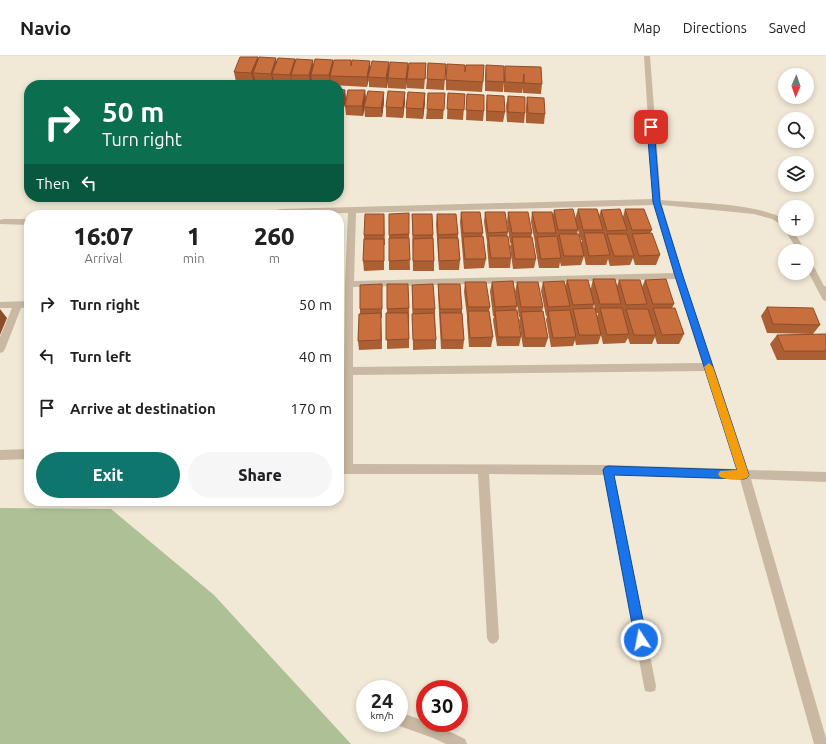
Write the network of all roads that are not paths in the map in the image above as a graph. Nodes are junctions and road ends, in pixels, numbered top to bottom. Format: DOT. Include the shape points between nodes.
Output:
graph roads {
  1 [pos="647,56"];
  2 [pos="657,202"];
  3 [pos="344,211"];
  4 [pos="352,211"];
  5 [pos="778,220"];
  6 [pos="3,222"];
  7 [pos="24,222"];
  8 [pos="814,273"];
  9 [pos="679,276"];
  10 [pos="349,284"];
  11 [pos="824,289"];
  12 [pos="826,298"];
  13 [pos="18,304"];
  14 [pos="24,304"];
  15 [pos="0,305"];
  16 [pos="0,349"];
  17 [pos="708,367"];
  18 [pos="349,371"];
  19 [pos="344,453"];
  20 [pos="24,454"];
  21 [pos="0,455"];
  22 [pos="344,469"];
  23 [pos="483,470"];
  24 [pos="608,470"];
  25 [pos="744,475"];
  26 [pos="826,477"];
  27 [pos="493,638"];
  28 [pos="650,686"];
  29 [pos="408,722"];
  30 [pos="460,744"];
  31 [pos="821,744"];
  1 -- 2 [label="street"];
  2 -- 4 [label="street"];
  2 -- 5 [label="street" via="754,211"];
  2 -- 9 [label="street"];
  3 -- 4 [label="street"];
  4 -- 10 [label="street"];
  6 -- 7 [label="street"];
  8 -- 11 [label="street"];
  9 -- 10 [label="street"];
  9 -- 17 [label="street"];
  10 -- 18 [label="street"];
  11 -- 12 [label="street"];
  13 -- 14 [label="street"];
  13 -- 15 [label="street"];
  13 -- 16 [label="street"];
  17 -- 18 [label="street"];
  17 -- 25 [label="street"];
  18 -- 19 [label="street"];
  20 -- 21 [label="street"];
  22 -- 23 [label="street"];
  23 -- 24 [label="street"];
  23 -- 27 [label="street"];
  24 -- 25 [label="street"];
  24 -- 28 [label="street"];
  25 -- 26 [label="street"];
  25 -- 31 [label="street"];
  29 -- 30 [label="street"];
}
